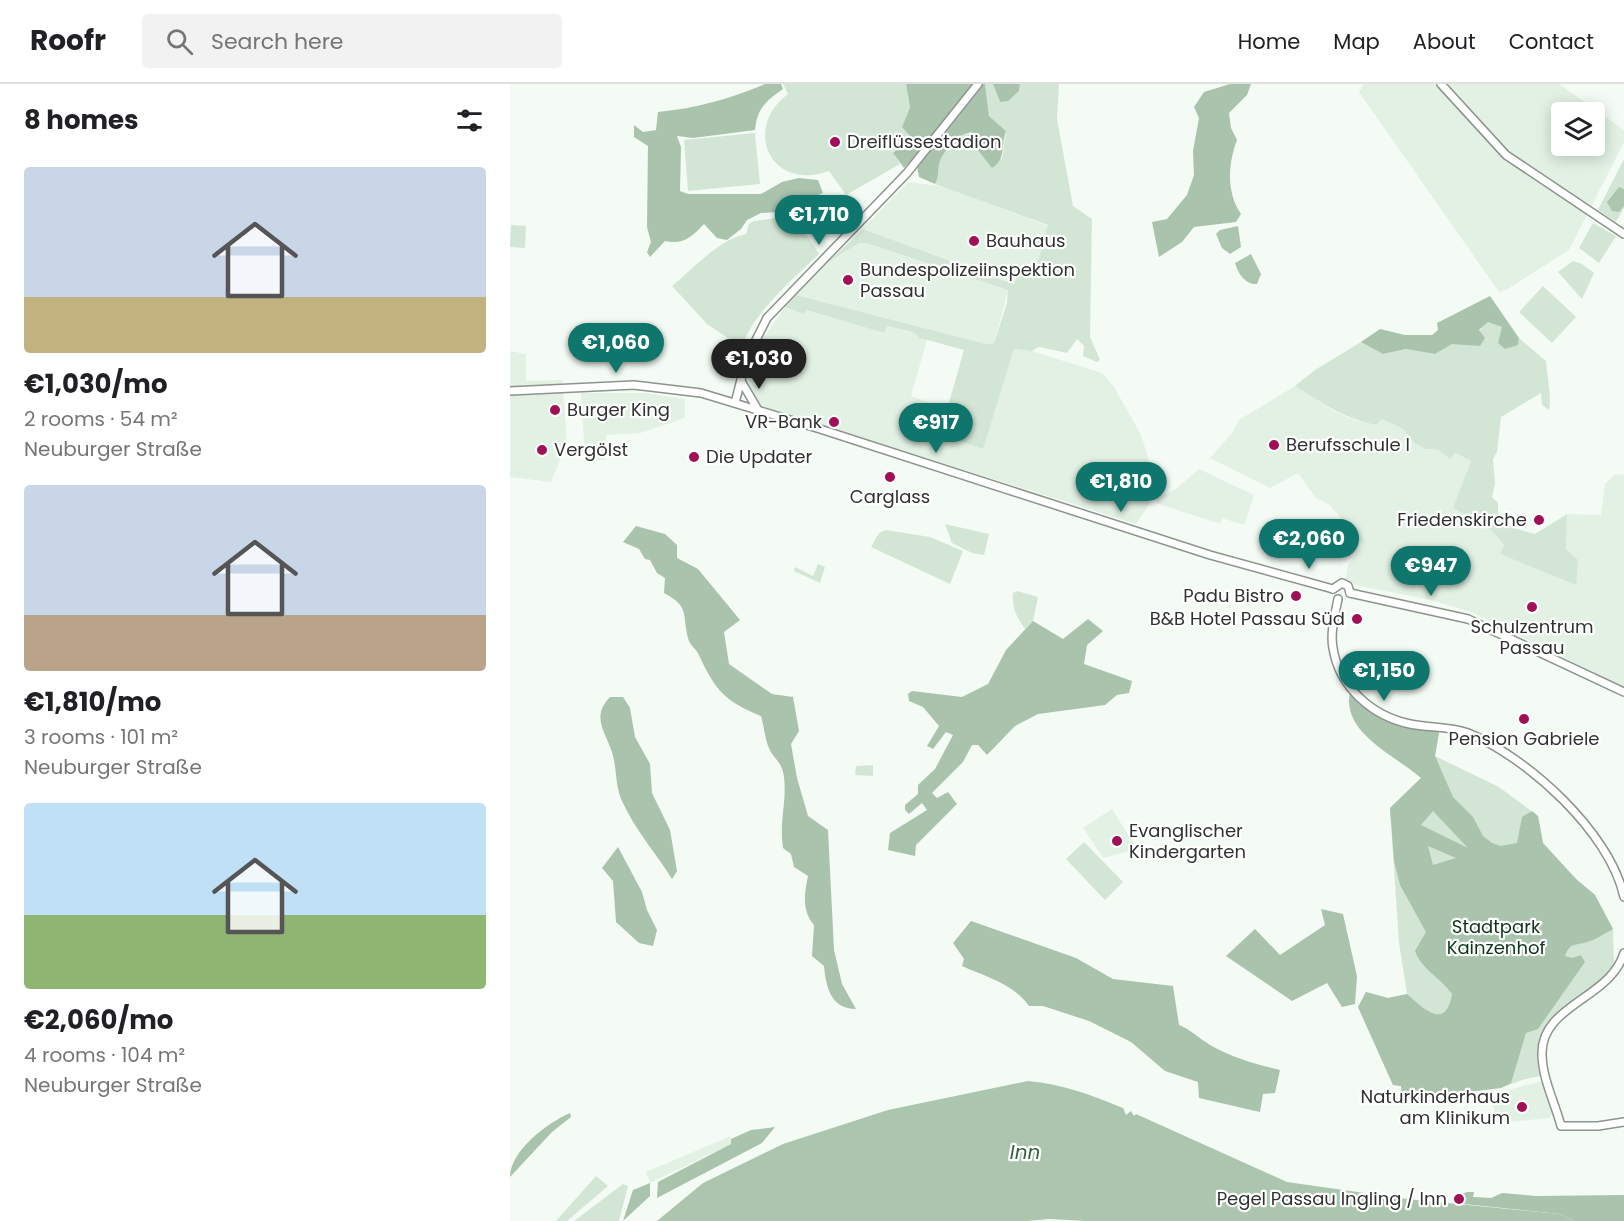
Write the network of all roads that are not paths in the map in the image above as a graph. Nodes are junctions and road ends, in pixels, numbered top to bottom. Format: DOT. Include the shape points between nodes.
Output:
graph roads {
  1 [pos="978,84"];
  2 [pos="1441,84"];
  3 [pos="1624,234"];
  4 [pos="741,381"];
  5 [pos="510,391"];
  6 [pos="735,403"];
  7 [pos="758,410"];
  8 [pos="1333,589"];
  9 [pos="1350,593"];
  10 [pos="1338,599"];
  11 [pos="1624,692"];
  12 [pos="1624,897"];
  13 [pos="1624,953"];
  14 [pos="1624,1122"];
  1 -- 4 [label="street" via="907,173 767,318 753,344"];
  2 -- 3 [label="street" via="1506,155"];
  4 -- 6 [label="street"];
  4 -- 7 [label="street"];
  5 -- 6 [label="street" via="634,385 682,390"];
  6 -- 7 [label="street"];
  7 -- 8 [label="street" via="1210,555"];
  8 -- 9 [label="street" via="1342,583"];
  8 -- 10 [label="street"];
  9 -- 10 [label="street"];
  9 -- 11 [label="street" via="1468,619"];
  10 -- 12 [label="street" via="1333,649 1342,675 1358,697 1388,717 1467,733 1528,767 1558,794 1606,853"];
  13 -- 14 [label="street" via="1612,977 1561,1014 1544,1040 1543,1064 1561,1126"];
}
